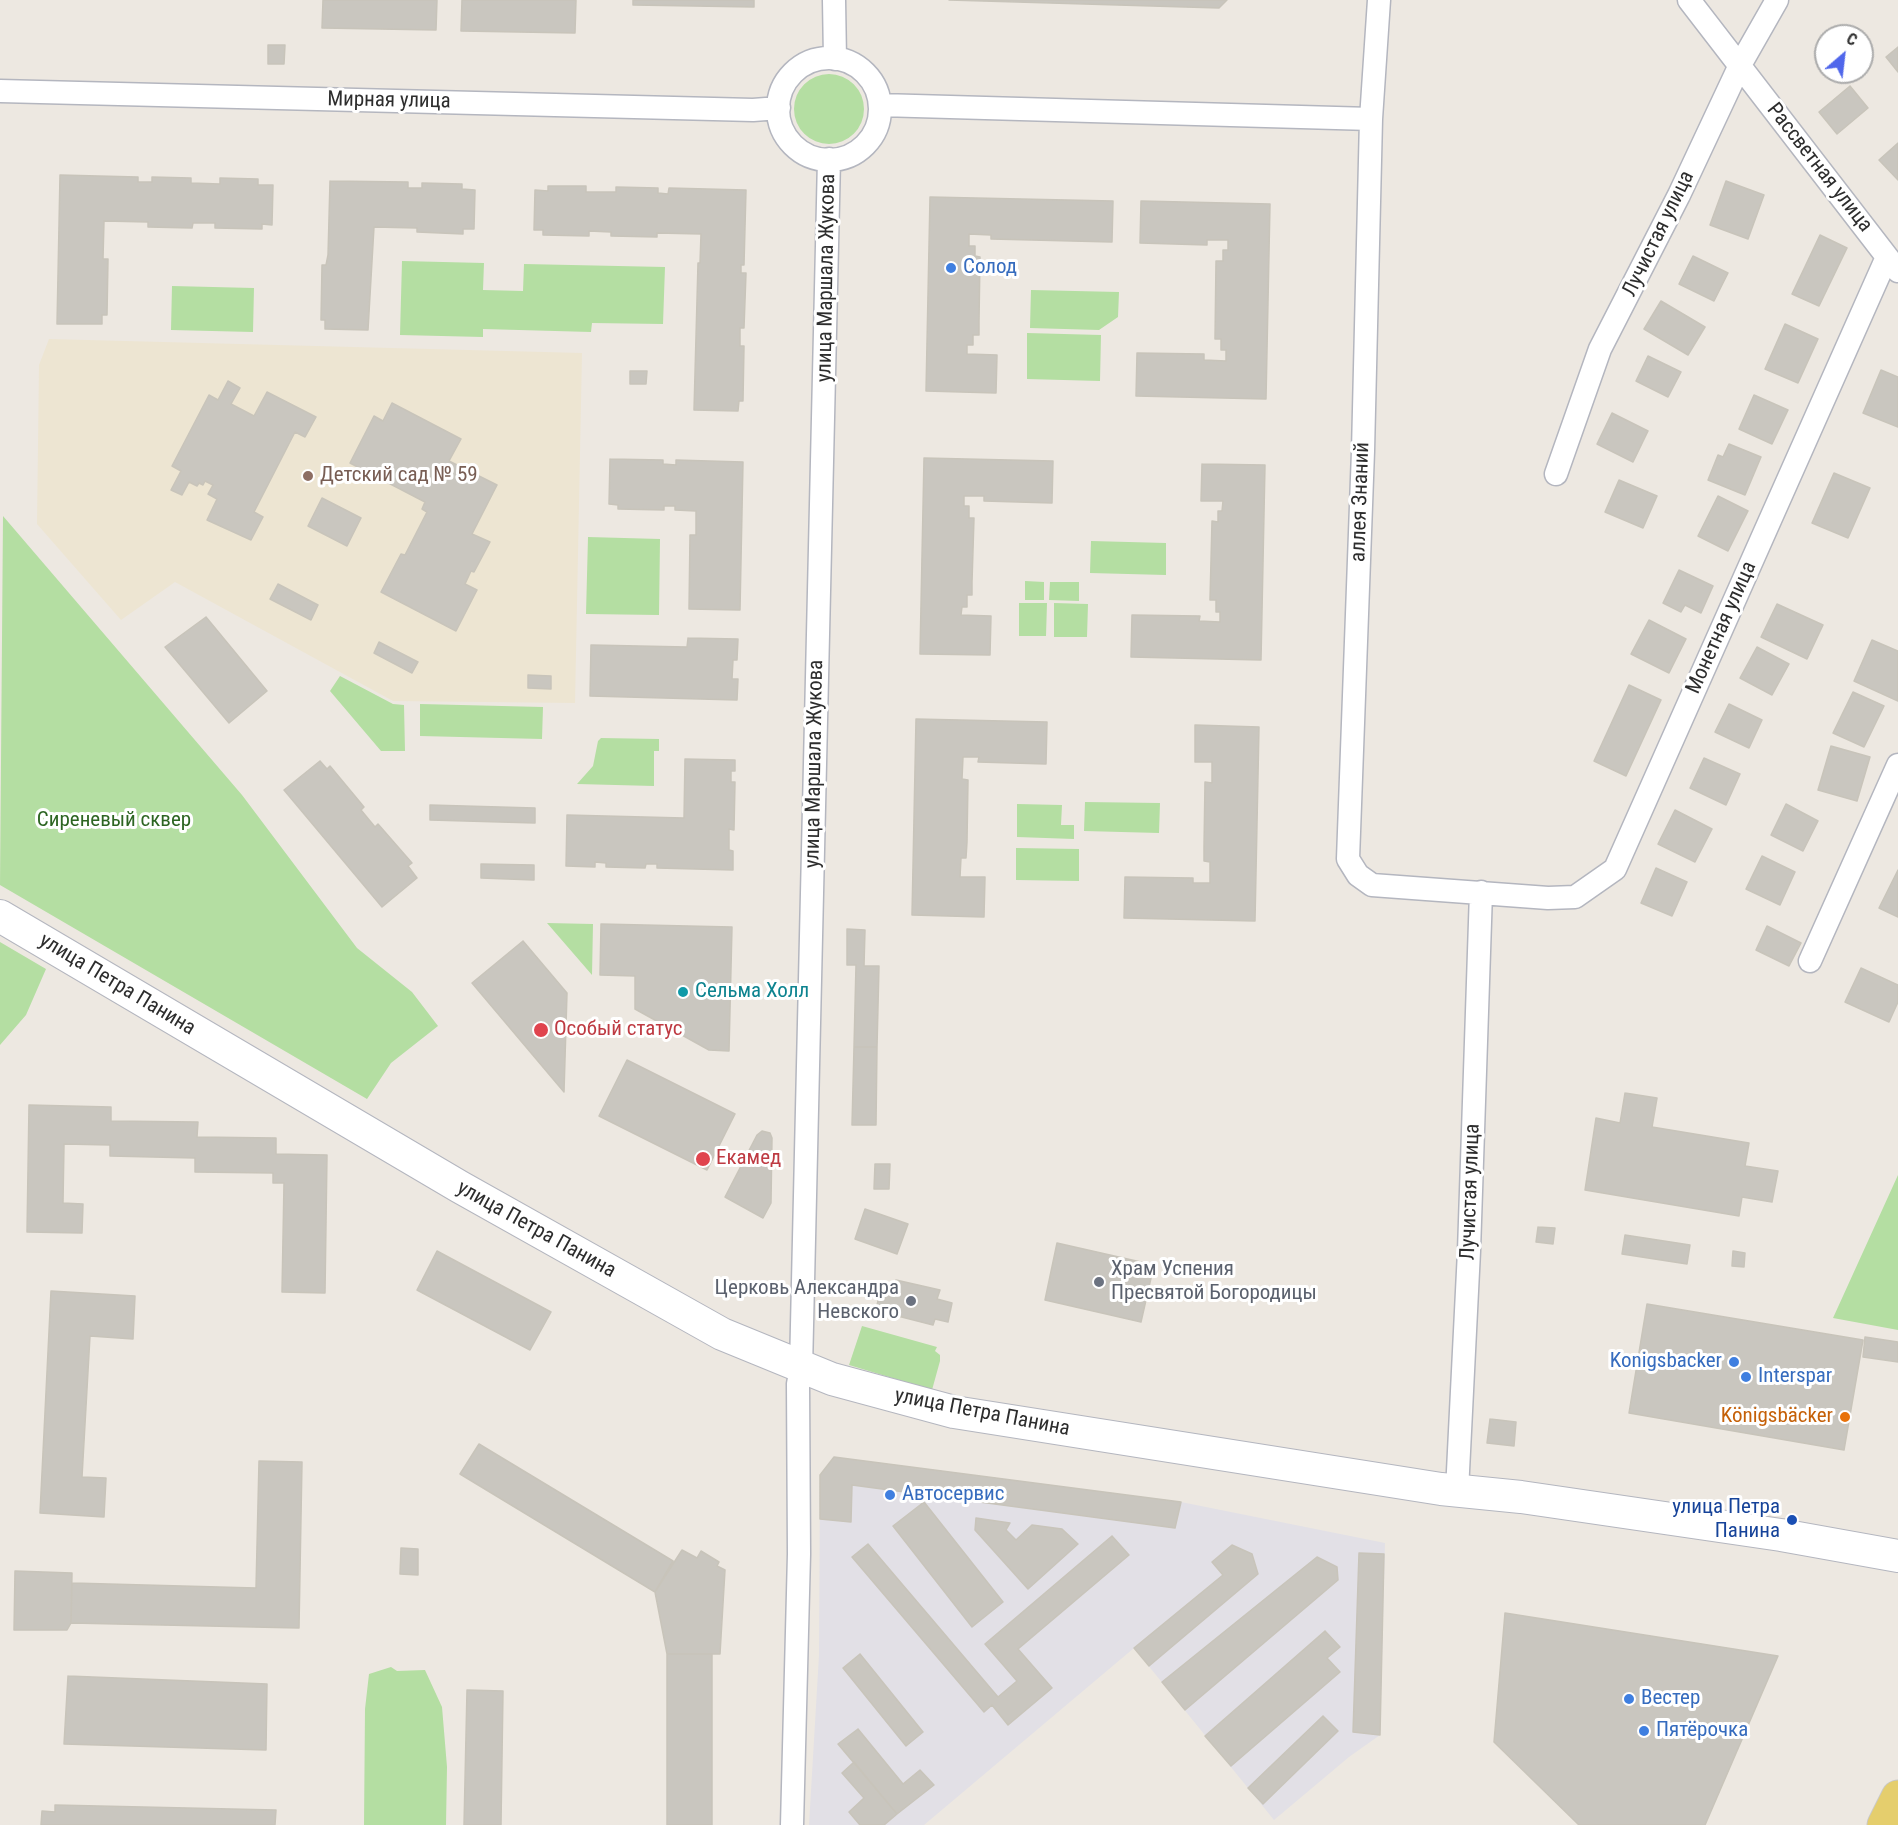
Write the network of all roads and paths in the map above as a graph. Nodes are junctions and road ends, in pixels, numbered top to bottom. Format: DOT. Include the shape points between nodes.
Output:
graph roads {
  1 [pos="834,0"];
  2 [pos="1379,0"];
  3 [pos="1689,0"];
  4 [pos="1777,0"];
  5 [pos="835,58"];
  6 [pos="1740,65"];
  7 [pos="0,91"];
  8 [pos="880,105"];
  9 [pos="779,108"];
  10 [pos="1371,119"];
  11 [pos="829,159"];
  12 [pos="1892,264"];
  13 [pos="1556,474"];
  14 [pos="1898,765"];
  15 [pos="1481,892"];
  16 [pos="0,916"];
  17 [pos="1810,962"];
  18 [pos="801,1368"];
  19 [pos="1457,1491"];
  20 [pos="1898,1556"];
  21 [pos="1898,1797"];
  22 [pos="792,1825"];
  23 [pos="1884,1825"];
  1 -- 5 [label="street"];
  2 -- 10 [label="street, аллея Знаний"];
  3 -- 6 [label="street, Рассветная улица"];
  4 -- 6 [label="street, Лучистая улица"];
  5 -- 8 [label="street" via="866,74 875,86"];
  5 -- 9 [label="street" via="816,60 798,69 783,89"];
  6 -- 12 [label="street, Рассветная улица"];
  6 -- 13 [label="street, Лучистая улица" via="1600,349"];
  7 -- 9 [label="street, Мирная улица"];
  8 -- 10 [label="street"];
  8 -- 11 [label="street" via="878,124 868,142 852,154"];
  9 -- 11 [label="street" via="782,127 793,144 809,155"];
  10 -- 15 [label="street, аллея Знаний" via="1348,859 1358,875 1372,885"];
  11 -- 18 [label="street, улица Маршала Жукова"];
  12 -- 15 [label="street, Монетная улица" via="1615,868 1575,897"];
  14 -- 17 [label="street"];
  15 -- 19 [label="street, Лучистая улица"];
  16 -- 18 [label="main road, улица Петра Панина" via="470,1193 722,1334"];
  18 -- 19 [label="main road, улица Петра Панина" via="944,1410"];
  18 -- 22 [label="street, улица Маршала Жукова"];
  19 -- 20 [label="main road, улица Петра Панина" via="1781,1535"];
  21 -- 23 [label="main road"];
}
